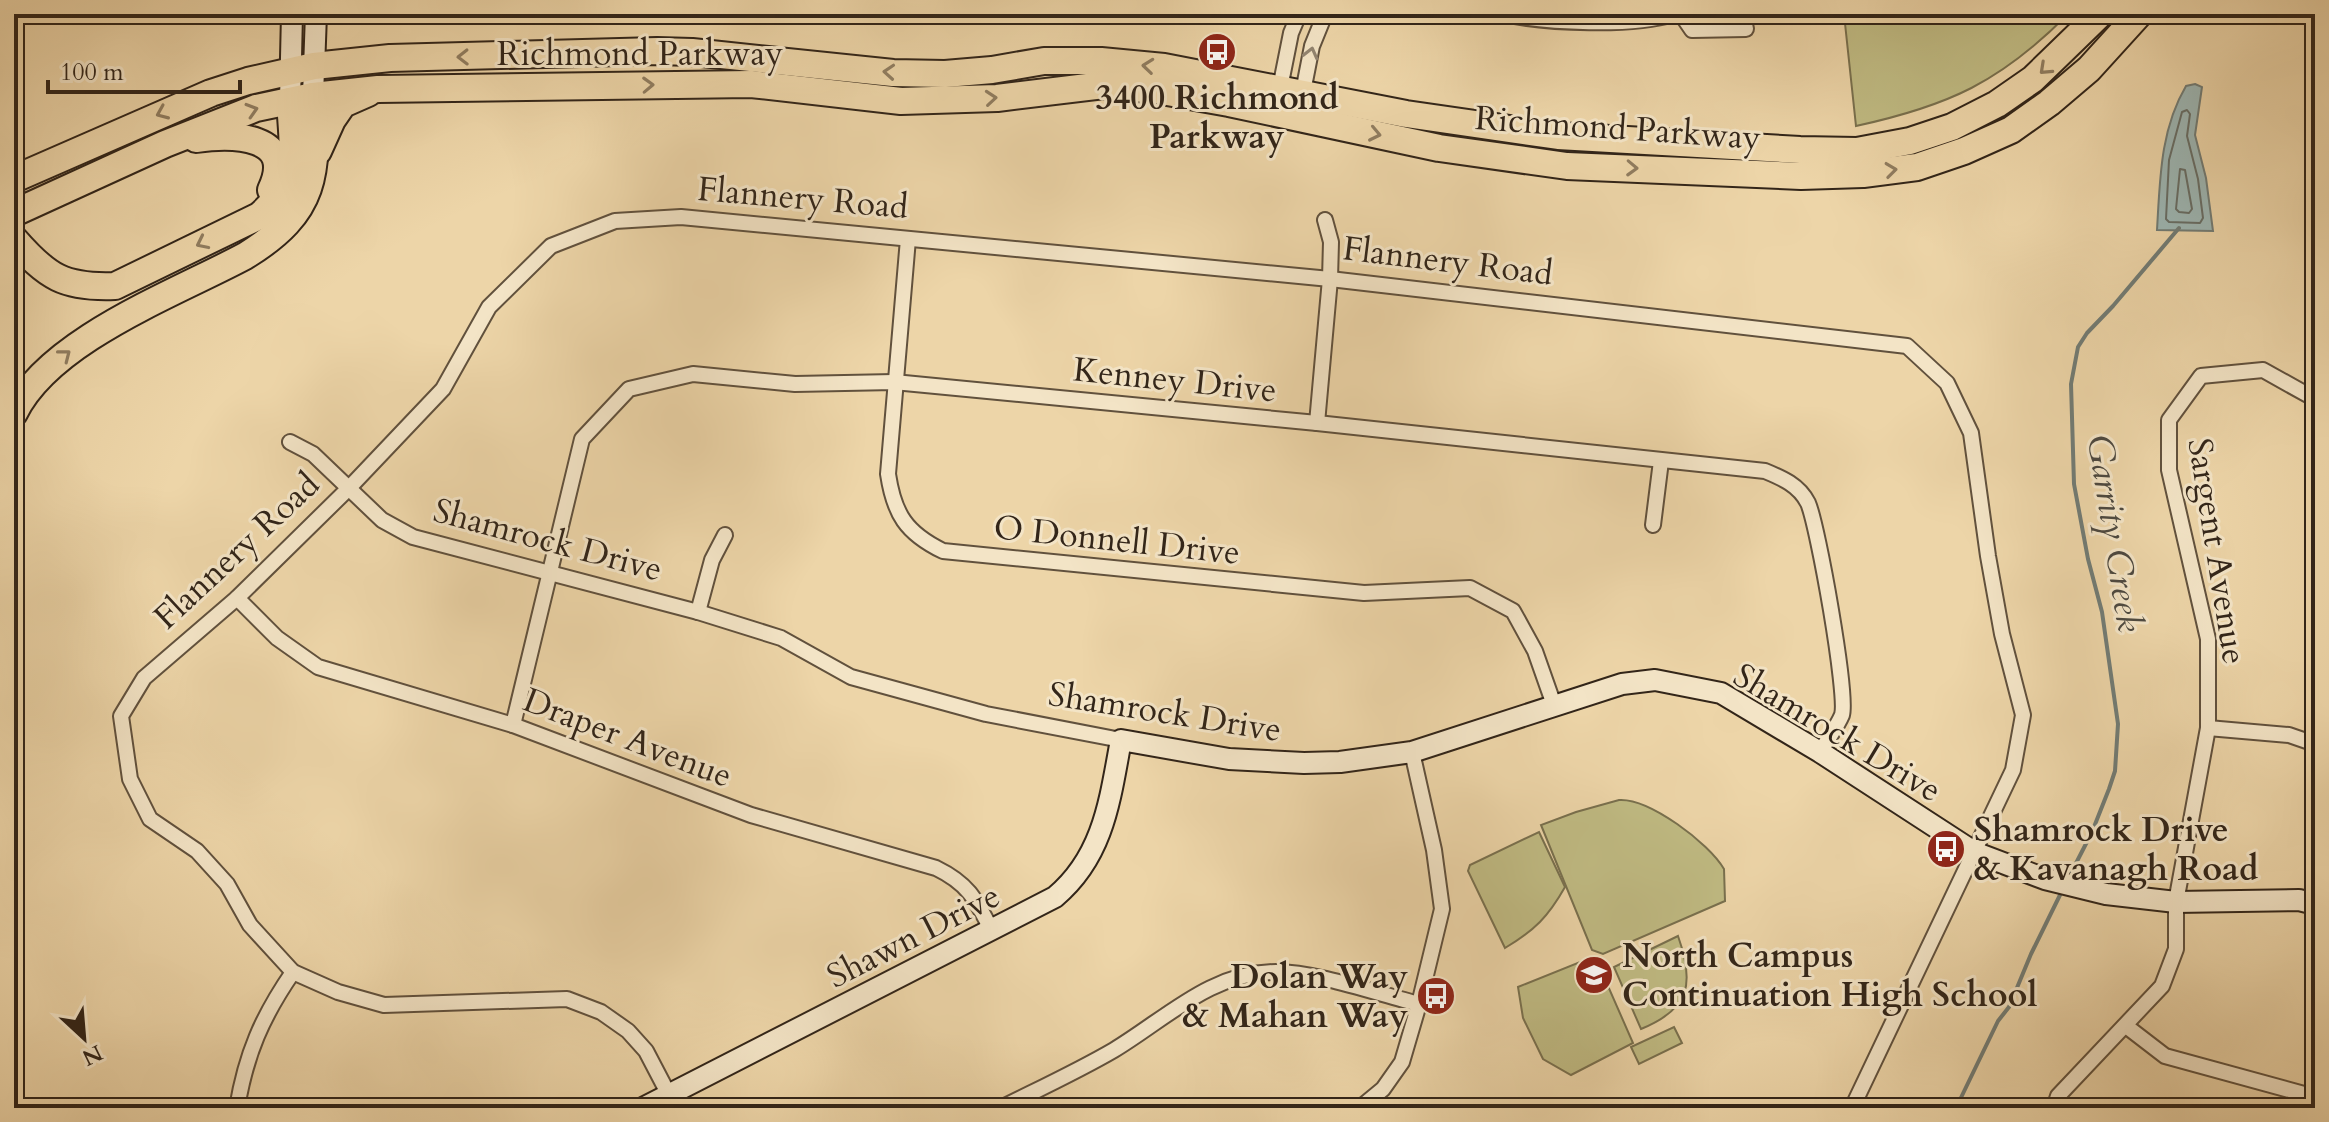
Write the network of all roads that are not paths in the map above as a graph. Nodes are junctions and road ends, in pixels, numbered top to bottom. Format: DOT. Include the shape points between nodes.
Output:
graph roads {
  1 [pos="292,14"];
  2 [pos="316,14"];
  3 [pos="1299,14"];
  4 [pos="1325,14"];
  5 [pos="1504,14"];
  6 [pos="1673,14"];
  7 [pos="1681,14"];
  8 [pos="1743,14"];
  9 [pos="2100,14"];
  10 [pos="2139,14"];
  11 [pos="301,68"];
  12 [pos="378,89"];
  13 [pos="302,98"];
  14 [pos="1289,103"];
  15 [pos="165,144"];
  16 [pos="316,154"];
  17 [pos="14,179"];
  18 [pos="14,213"];
  19 [pos="1325,220"];
  20 [pos="243,223"];
  21 [pos="14,239"];
  22 [pos="908,239"];
  23 [pos="1330,279"];
  24 [pos="894,382"];
  25 [pos="2315,399"];
  26 [pos="14,413"];
  27 [pos="1317,423"];
  28 [pos="290,442"];
  29 [pos="1661,461"];
  30 [pos="349,488"];
  31 [pos="1653,525"];
  32 [pos="725,535"];
  33 [pos="551,571"];
  34 [pos="237,598"];
  35 [pos="698,612"];
  36 [pos="1554,705"];
  37 [pos="513,725"];
  38 [pos="2208,728"];
  39 [pos="1121,740"];
  40 [pos="2315,744"];
  41 [pos="1412,752"];
  42 [pos="1820,752"];
  43 [pos="1974,852"];
  44 [pos="2176,902"];
  45 [pos="2315,904"];
  46 [pos="992,931"];
  47 [pos="293,972"];
  48 [pos="1419,1004"];
  49 [pos="2126,1026"];
  50 [pos="2315,1097"];
  51 [pos="673,1101"];
  52 [pos="237,1108"];
  53 [pos="643,1108"];
  54 [pos="1001,1108"];
  55 [pos="1360,1108"];
  56 [pos="1852,1108"];
  57 [pos="2054,1108"];
  1 -- 11 [label="street"];
  2 -- 11 [label="street"];
  3 -- 14 [label="street" via="1291,33"];
  14 -- 4 [label="street, one-way"];
  5 -- 6 [label="street" via="1532,20 1652,21"];
  7 -- 8 [label="street" via="1692,30 1746,29"];
  9 -- 14 [label="highway, Richmond Parkway, one-way" via="2033,79 1997,104 1952,127 1857,151 1558,136"];
  14 -- 10 [label="highway, Richmond Parkway, one-way" via="1439,148 1567,166 1801,176 1890,171 1917,167 2011,130 2089,69"];
  11 -- 13 [label="street"];
  14 -- 11 [label="highway, Richmond Parkway, one-way" via="1164,67 1101,61 919,73 657,51 390,58"];
  11 -- 17 [label="highway, Richmond Parkway, one-way" via="211,93"];
  12 -- 13 [label="highway, Richmond Parkway"];
  12 -- 14 [label="highway, Richmond Parkway, one-way" via="751,84 917,101 1104,85"];
  12 -- 16 [label="highway" via="343,104"];
  15 -- 13 [label="highway, Richmond Parkway, one-way" via="256,108"];
  13 -- 16 [label="highway"];
  13 -- 20 [label="highway" via="287,184 268,209"];
  15 -- 18 [label="highway, Richmond Parkway"];
  15 -- 20 [label="highway" via="222,135 267,145 276,160 276,179"];
  26 -- 16 [label="highway, one-way" via="38,378 88,337 270,241 305,199"];
  19 -- 23 [label="street" via="1331,242"];
  20 -- 21 [label="highway, one-way" via="115,286 93,287 46,273"];
  22 -- 23 [label="street, Flannery Road"];
  22 -- 24 [label="street, O Donnell Drive"];
  22 -- 30 [label="street, Flannery Road" via="681,217 615,221 551,246 489,307 443,389"];
  23 -- 27 [label="street"];
  23 -- 43 [label="street, Flannery Road" via="1907,346 1947,383 1971,433 2002,634 2023,715 2013,770"];
  24 -- 27 [label="street, Kenney Drive"];
  24 -- 33 [label="street, Kenney Drive" via="795,384 693,374 629,389 582,439"];
  24 -- 36 [label="street, O Donnell Drive" via="888,474 892,497 902,520 922,541 943,551 1364,593 1470,588 1513,611 1535,651"];
  25 -- 38 [label="street, Sargent Avenue" via="2263,370 2201,376 2169,420 2169,470 2208,639"];
  27 -- 29 [label="street, Kenney Drive"];
  28 -- 30 [label="street, Shamrock Drive" via="313,454"];
  29 -- 31 [label="street"];
  29 -- 42 [label="street, Kenney Drive" via="1765,471 1790,482 1807,501 1843,685 1842,714"];
  30 -- 33 [label="street, Shamrock Drive" via="382,520 413,537"];
  30 -- 34 [label="street, Flannery Road"];
  32 -- 35 [label="street"];
  33 -- 35 [label="street, Shamrock Drive"];
  33 -- 37 [label="street, Kenney Drive"];
  34 -- 37 [label="street, Draper Avenue" via="277,638 318,667"];
  34 -- 47 [label="street, Flannery Road" via="144,678 121,716 130,779 150,819 197,851 227,884 250,925"];
  35 -- 39 [label="street, Shamrock Drive" via="781,638 851,677 986,714"];
  36 -- 41 [label="street, Shamrock Drive"];
  36 -- 42 [label="street, Shamrock Drive" via="1622,684 1655,680 1721,693"];
  37 -- 46 [label="street, Draper Avenue" via="751,815 936,868 964,884"];
  38 -- 40 [label="street" via="2289,735"];
  38 -- 44 [label="street, Sargent Avenue"];
  39 -- 41 [label="street, Shamrock Drive" via="1269,762 1340,762"];
  39 -- 46 [label="street, Shawn Drive" via="1106,818 1081,871 1055,897"];
  41 -- 48 [label="street" via="1442,894"];
  42 -- 43 [label="street, Shamrock Drive"];
  43 -- 44 [label="street, Shamrock Drive" via="2045,879 2106,894"];
  43 -- 56 [label="street, Flannery Road"];
  44 -- 45 [label="street, Shamrock Drive"];
  44 -- 49 [label="street, Sargent Avenue" via="2176,949 2162,986"];
  46 -- 51 [label="street, Shawn Drive"];
  47 -- 51 [label="street, Flannery Road" via="384,1005 567,999 601,1012 628,1031 646,1051"];
  47 -- 52 [label="street" via="255,1037"];
  48 -- 54 [label="street" via="1288,973 1231,979 1193,996 1103,1056"];
  48 -- 55 [label="street" via="1397,1071"];
  49 -- 50 [label="street" via="2165,1056"];
  49 -- 57 [label="street, Sargent Avenue" via="2058,1096"];
  51 -- 53 [label="street, Shawn Drive"];
}
